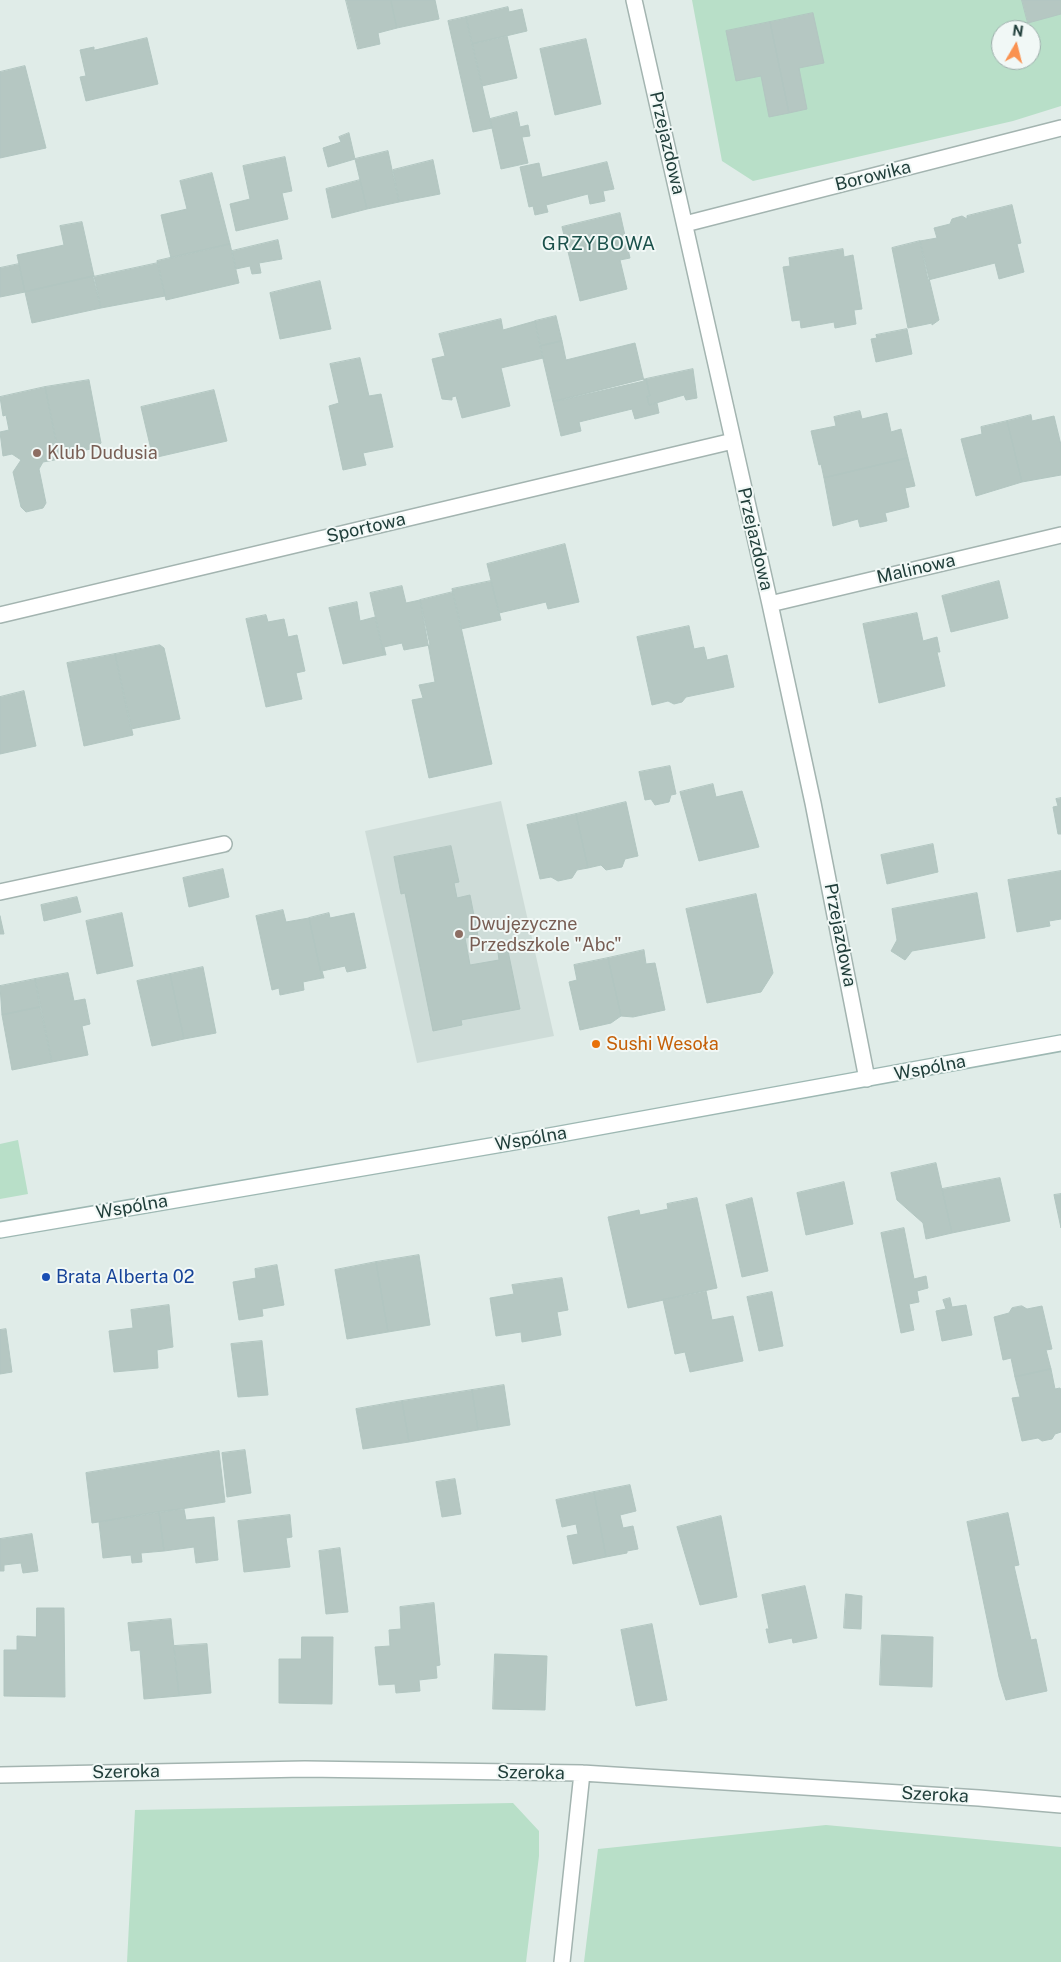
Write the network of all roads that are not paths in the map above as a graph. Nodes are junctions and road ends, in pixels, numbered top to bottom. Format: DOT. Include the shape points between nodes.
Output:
graph roads {
  1 [pos="634,0"];
  2 [pos="1061,128"];
  3 [pos="685,224"];
  4 [pos="733,441"];
  5 [pos="1061,535"];
  6 [pos="770,604"];
  7 [pos="0,615"];
  8 [pos="224,844"];
  9 [pos="0,892"];
  10 [pos="1061,1043"];
  11 [pos="867,1079"];
  12 [pos="0,1230"];
  13 [pos="582,1774"];
  14 [pos="0,1775"];
  15 [pos="1061,1805"];
  16 [pos="562,1962"];
  1 -- 3 [label="street, Przejazdowa"];
  2 -- 3 [label="street, Borowika"];
  3 -- 4 [label="street, Przejazdowa"];
  4 -- 6 [label="street, Przejazdowa"];
  4 -- 7 [label="street, Sportowa"];
  5 -- 6 [label="street, Malinowa"];
  6 -- 11 [label="street, Przejazdowa"];
  8 -- 9 [label="street"];
  10 -- 11 [label="street, Wspólna"];
  11 -- 12 [label="street, Wspólna"];
  13 -- 14 [label="street, Szeroka" via="304,1769"];
  13 -- 15 [label="street, Szeroka"];
  13 -- 16 [label="street"];
}
